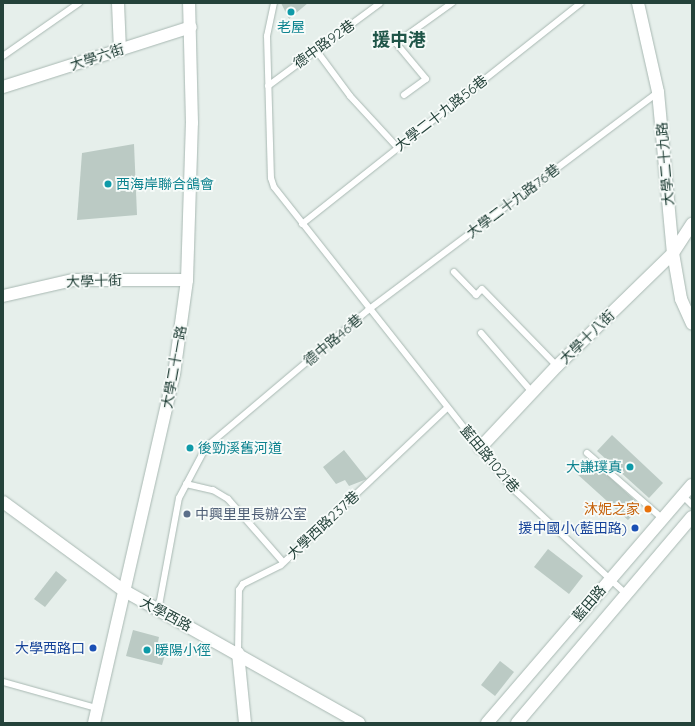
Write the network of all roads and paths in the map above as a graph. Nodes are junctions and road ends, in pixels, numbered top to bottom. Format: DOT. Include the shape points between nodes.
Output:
graph roads {
  1 [pos="79,3"];
  2 [pos="118,3"];
  3 [pos="189,3"];
  4 [pos="274,3"];
  5 [pos="380,3"];
  6 [pos="452,3"];
  7 [pos="581,3"];
  8 [pos="638,3"];
  9 [pos="191,27"];
  10 [pos="120,50"];
  11 [pos="316,50"];
  12 [pos="3,56"];
  13 [pos="268,86"];
  14 [pos="3,87"];
  15 [pos="658,92"];
  16 [pos="404,95"];
  17 [pos="397,147"];
  18 [pos="302,224"];
  19 [pos="692,224"];
  20 [pos="673,252"];
  21 [pos="454,272"];
  22 [pos="187,280"];
  23 [pos="3,296"];
  24 [pos="368,310"];
  25 [pos="692,324"];
  26 [pos="481,333"];
  27 [pos="557,366"];
  28 [pos="532,392"];
  29 [pos="447,408"];
  30 [pos="480,448"];
  31 [pos="587,453"];
  32 [pos="186,484"];
  33 [pos="692,485"];
  34 [pos="683,496"];
  35 [pos="3,502"];
  36 [pos="692,505"];
  37 [pos="692,517"];
  38 [pos="662,519"];
  39 [pos="283,562"];
  40 [pos="608,580"];
  41 [pos="123,590"];
  42 [pos="626,594"];
  43 [pos="158,611"];
  44 [pos="238,653"];
  45 [pos="3,682"];
  46 [pos="96,708"];
  47 [pos="94,723"];
  48 [pos="244,723"];
  49 [pos="359,723"];
  50 [pos="487,723"];
  51 [pos="517,723"];
  1 -- 12 [label="lane"];
  2 -- 10 [label="street"];
  3 -- 9 [label="street, 大學二十一路"];
  4 -- 13 [label="lane, 德中路46巷" via="267,36"];
  5 -- 11 [label="lane, 德中路92巷"];
  6 -- 16 [label="lane" via="396,43 426,79"];
  7 -- 17 [label="lane, 大學二十九路56巷"];
  8 -- 15 [label="street, 大學二十九路"];
  9 -- 10 [label="street, 大學六街"];
  9 -- 22 [label="street, 大學二十一路"];
  10 -- 14 [label="street, 大學六街"];
  11 -- 13 [label="lane, 德中路92巷"];
  11 -- 17 [label="lane" via="350,96"];
  13 -- 18 [label="lane, 德中路46巷" via="271,178"];
  15 -- 20 [label="street, 大學二十九路"];
  15 -- 24 [label="lane, 大學二十九路76巷"];
  17 -- 18 [label="lane, 大學二十九路56巷"];
  18 -- 24 [label="lane, 德中路46巷"];
  19 -- 20 [label="street, 大學十八街"];
  20 -- 25 [label="street, 大學二十九路" via="681,300"];
  20 -- 27 [label="street, 大學十八街"];
  21 -- 27 [label="lane" via="476,295 482,289"];
  22 -- 23 [label="street, 大學十街" via="73,280"];
  22 -- 41 [label="street, 大學二十一路" via="174,374"];
  24 -- 29 [label="lane, 藍田路1021巷"];
  24 -- 32 [label="lane, 德中路46巷" via="206,447"];
  26 -- 28 [label="lane"];
  27 -- 28 [label="street, 大學十八街"];
  28 -- 30 [label="street, 大學十八街"];
  29 -- 30 [label="lane, 藍田路1021巷"];
  29 -- 39 [label="lane, 大學西路237巷"];
  30 -- 40 [label="lane, 藍田路1021巷" via="511,487"];
  31 -- 38 [label="lane"];
  32 -- 39 [label="lane" via="220,493"];
  32 -- 43 [label="lane, 德中路46巷" via="178,498"];
  33 -- 34 [label="street, 藍田路"];
  34 -- 36 [label="lane"];
  34 -- 38 [label="street, 藍田路"];
  35 -- 41 [label="street, 大學西路"];
  37 -- 42 [label="street, 藍田路"];
  38 -- 40 [label="street, 藍田路"];
  39 -- 44 [label="lane, 大學西路237巷" via="250,579 239,590"];
  40 -- 42 [label="lane, 藍田路1021巷"];
  40 -- 50 [label="street, 藍田路"];
  41 -- 43 [label="street, 大學西路"];
  41 -- 46 [label="street, 大學二十一路"];
  42 -- 51 [label="street, 藍田路"];
  43 -- 44 [label="street, 大學西路"];
  44 -- 48 [label="street"];
  44 -- 49 [label="street, 大學西路"];
  45 -- 46 [label="lane"];
  46 -- 47 [label="street, 大學二十一路"];
}
